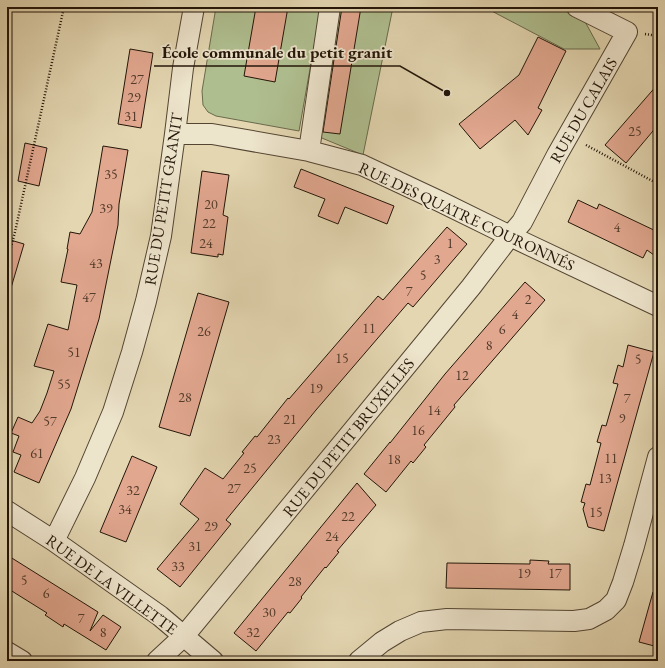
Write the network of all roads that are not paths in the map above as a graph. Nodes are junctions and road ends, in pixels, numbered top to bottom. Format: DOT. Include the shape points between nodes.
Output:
graph roads {
  1 [pos="194,7"];
  2 [pos="330,7"];
  3 [pos="578,7"];
  4 [pos="175,134"];
  5 [pos="309,151"];
  6 [pos="510,236"];
  7 [pos="658,306"];
  8 [pos="658,457"];
  9 [pos="7,511"];
  10 [pos="54,541"];
  11 [pos="184,636"];
  12 [pos="7,652"];
  13 [pos="22,661"];
  14 [pos="157,661"];
  15 [pos="213,661"];
  16 [pos="359,661"];
  1 -- 4 [label="street, RUE DU PETIT GRANIT"];
  2 -- 5 [label="street"];
  3 -- 6 [label="street, RUE DU CALAIS" via="627,32 522,222"];
  4 -- 5 [label="street, RUE DES QUATRE COURONNÉS" via="212,134"];
  4 -- 10 [label="street, RUE DU PETIT GRANIT" via="161,236 132,352 113,412"];
  5 -- 6 [label="street, RUE DES QUATRE COURONNÉS" via="362,165"];
  6 -- 7 [label="street, RUE DES QUATRE COURONNÉS"];
  6 -- 11 [label="street, RUE DU PETIT BRUXELLES"];
  8 -- 16 [label="street" via="623,582 616,600 606,610 589,618 574,621 447,619 421,622 400,630"];
  9 -- 10 [label="street, RUE DE LA VILLETTE"];
  10 -- 11 [label="street, RUE DE LA VILLETTE"];
  11 -- 14 [label="street, RUE DU PETIT BRUXELLES"];
  11 -- 15 [label="street, RUE DE LA VILLETTE"];
  12 -- 13 [label="street"];
}
